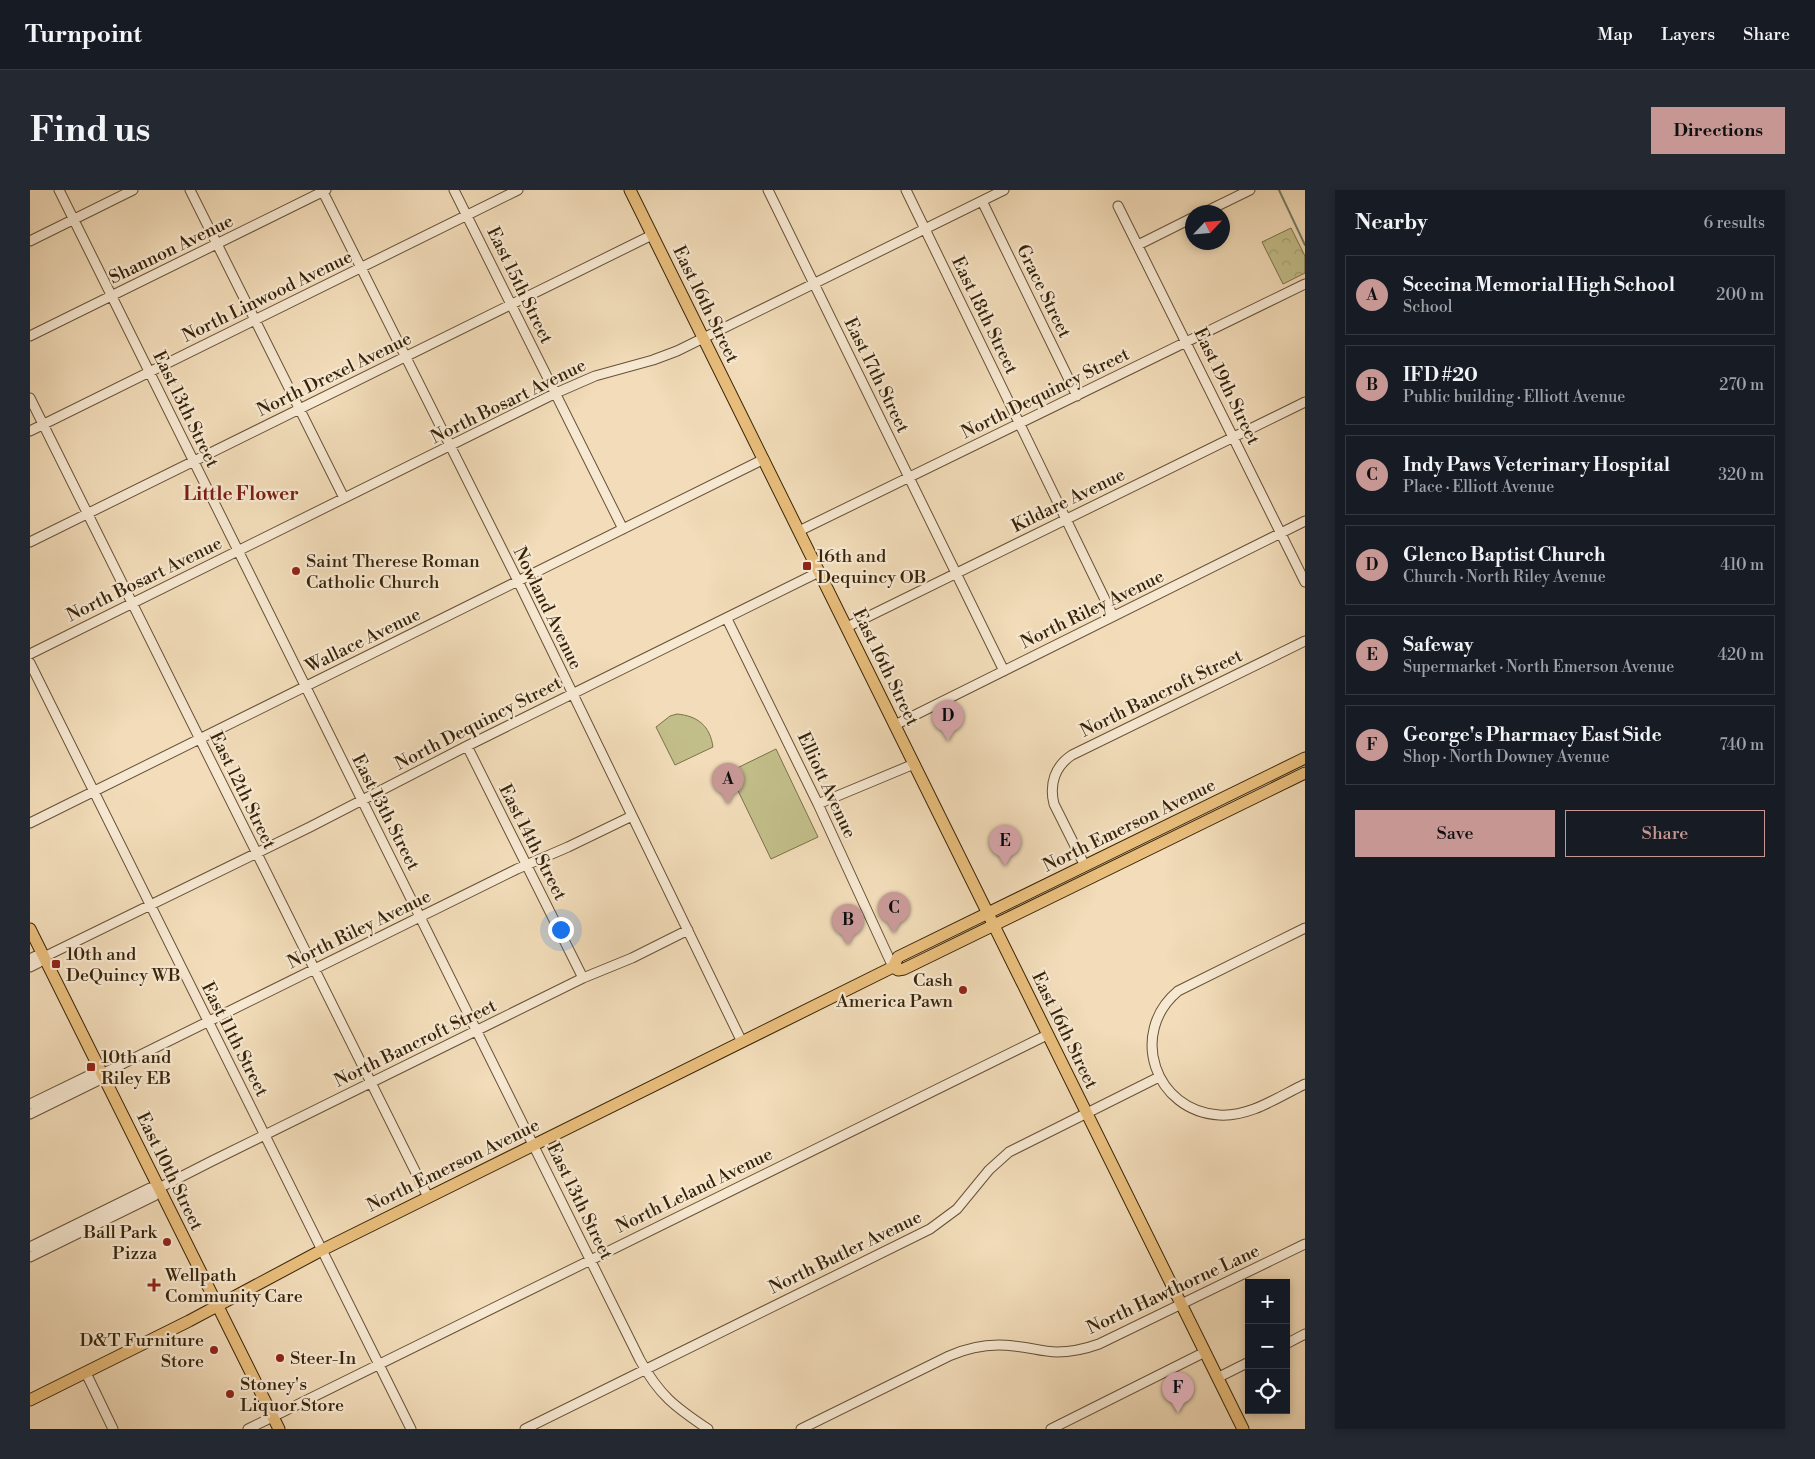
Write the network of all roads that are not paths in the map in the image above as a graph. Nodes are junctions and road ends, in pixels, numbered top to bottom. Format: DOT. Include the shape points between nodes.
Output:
graph roads {
  1 [pos="59,190"];
  2 [pos="133,190"];
  3 [pos="190,190"];
  4 [pos="454,190"];
  5 [pos="518,190"];
  6 [pos="630,190"];
  7 [pos="768,190"];
  8 [pos="906,190"];
  9 [pos="1004,190"];
  10 [pos="1250,190"];
  11 [pos="324,191"];
  12 [pos="982,201"];
  13 [pos="1219,205"];
  14 [pos="1118,206"];
  15 [pos="467,215"];
  16 [pos="74,220"];
  17 [pos="1185,222"];
  18 [pos="925,229"];
  19 [pos="652,235"];
  20 [pos="30,241"];
  21 [pos="217,244"];
  22 [pos="1138,245"];
  23 [pos="361,268"];
  24 [pos="814,283"];
  25 [pos="1305,284"];
  26 [pos="112,296"];
  27 [pos="511,305"];
  28 [pos="255,320"];
  29 [pos="30,336"];
  30 [pos="704,338"];
  31 [pos="1186,342"];
  32 [pos="405,357"];
  33 [pos="150,372"];
  34 [pos="556,394"];
  35 [pos="1077,396"];
  36 [pos="30,398"];
  37 [pos="1305,402"];
  38 [pos="299,409"];
  39 [pos="1020,424"];
  40 [pos="43,425"];
  41 [pos="30,431"];
  42 [pos="1234,437"];
  43 [pos="450,446"];
  44 [pos="764,459"];
  45 [pos="194,461"];
  46 [pos="909,477"];
  47 [pos="344,498"];
  48 [pos="88,514"];
  49 [pos="1065,519"];
  50 [pos="1305,521"];
  51 [pos="623,529"];
  52 [pos="799,531"];
  53 [pos="1281,533"];
  54 [pos="30,542"];
  55 [pos="238,551"];
  56 [pos="819,572"];
  57 [pos="957,574"];
  58 [pos="518,582"];
  59 [pos="1305,582"];
  60 [pos="132,603"];
  61 [pos="1113,616"];
  62 [pos="727,619"];
  63 [pos="846,628"];
  64 [pos="1305,641"];
  65 [pos="30,654"];
  66 [pos="30,663"];
  67 [pos="1004,670"];
  68 [pos="306,686"];
  69 [pos="572,694"];
  70 [pos="895,725"];
  71 [pos="200,739"];
  72 [pos="467,746"];
  73 [pos="1305,758"];
  74 [pos="914,764"];
  75 [pos="1305,772"];
  76 [pos="94,791"];
  77 [pos="362,800"];
  78 [pos="818,804"];
  79 [pos="632,816"];
  80 [pos="30,823"];
  81 [pos="256,853"];
  82 [pos="526,865"];
  83 [pos="1085,866"];
  84 [pos="150,905"];
  85 [pos="987,914"];
  86 [pos="420,916"];
  87 [pos="993,925"];
  88 [pos="1305,928"];
  89 [pos="30,929"];
  90 [pos="688,930"];
  91 [pos="44,957"];
  92 [pos="30,959"];
  93 [pos="30,967"];
  94 [pos="893,967"];
  95 [pos="314,969"];
  96 [pos="583,978"];
  97 [pos="208,1021"];
  98 [pos="477,1030"];
  99 [pos="1048,1035"];
  100 [pos="742,1042"];
  101 [pos="102,1074"];
  102 [pos="1159,1077"];
  103 [pos="370,1083"];
  104 [pos="1305,1084"];
  105 [pos="30,1104"];
  106 [pos="1086,1113"];
  107 [pos="30,1114"];
  108 [pos="265,1135"];
  109 [pos="534,1145"];
  110 [pos="159,1188"];
  111 [pos="428,1197"];
  112 [pos="1305,1244"];
  113 [pos="30,1247"];
  114 [pos="322,1250"];
  115 [pos="30,1257"];
  116 [pos="591,1260"];
  117 [pos="1181,1304"];
  118 [pos="217,1305"];
  119 [pos="1305,1334"];
  120 [pos="1290,1342"];
  121 [pos="1205,1352"];
  122 [pos="379,1364"];
  123 [pos="1245,1364"];
  124 [pos="645,1370"];
  125 [pos="86,1373"];
  126 [pos="1217,1378"];
  127 [pos="30,1400"];
  128 [pos="273,1417"];
  129 [pos="113,1429"];
  130 [pos="248,1429"];
  131 [pos="279,1429"];
  132 [pos="411,1429"];
  133 [pos="525,1429"];
  134 [pos="708,1429"];
  135 [pos="801,1429"];
  136 [pos="1051,1429"];
  137 [pos="1243,1429"];
  1 -- 16 [label="street, East 13th Street"];
  2 -- 16 [label="street"];
  3 -- 21 [label="street"];
  4 -- 15 [label="street, East 15th Street"];
  5 -- 15 [label="street, North Linwood Avenue"];
  6 -- 19 [label="main road, East 16th Street"];
  7 -- 24 [label="street, East 17th Street"];
  8 -- 18 [label="street, East 18th Street"];
  9 -- 12 [label="street, North Bosart Avenue"];
  10 -- 13 [label="street"];
  11 -- 21 [label="street, Shannon Avenue"];
  11 -- 23 [label="street, Nowland Avenue"];
  12 -- 18 [label="street, North Bosart Avenue"];
  12 -- 35 [label="street, Grace Street"];
  14 -- 22 [label="street, East 19th Street"];
  15 -- 23 [label="street, North Linwood Avenue"];
  15 -- 27 [label="street, East 15th Street"];
  16 -- 20 [label="street"];
  16 -- 26 [label="street, East 13th Street"];
  17 -- 22 [label="street"];
  18 -- 24 [label="street, North Bosart Avenue"];
  18 -- 39 [label="street, East 18th Street"];
  19 -- 27 [label="street, North Drexel Avenue"];
  19 -- 30 [label="main road, East 16th Street"];
  21 -- 26 [label="street, Shannon Avenue"];
  21 -- 28 [label="street"];
  22 -- 31 [label="street, East 19th Street"];
  23 -- 28 [label="street, North Linwood Avenue"];
  23 -- 32 [label="street, Nowland Avenue"];
  24 -- 30 [label="street, North Bosart Avenue"];
  24 -- 46 [label="street, East 17th Street"];
  25 -- 31 [label="street, North Dequincy Street"];
  26 -- 29 [label="street, Shannon Avenue"];
  26 -- 33 [label="street, East 13th Street"];
  27 -- 32 [label="street, North Drexel Avenue"];
  27 -- 34 [label="street, East 15th Street"];
  28 -- 33 [label="street, North Linwood Avenue"];
  28 -- 38 [label="street"];
  30 -- 34 [label="street, North Bosart Avenue" via="659,358 596,376"];
  30 -- 44 [label="main road, East 16th Street"];
  31 -- 35 [label="street, North Dequincy Street"];
  31 -- 42 [label="street, East 19th Street"];
  32 -- 38 [label="street, North Drexel Avenue"];
  32 -- 43 [label="street, Nowland Avenue"];
  33 -- 40 [label="street, North Linwood Avenue"];
  33 -- 45 [label="street, East 13th Street"];
  34 -- 43 [label="street, North Bosart Avenue"];
  34 -- 51 [label="street, East 15th Street"];
  35 -- 39 [label="street, North Dequincy Street"];
  36 -- 40 [label="street, East 12th Street"];
  37 -- 42 [label="street, Kildare Avenue"];
  38 -- 45 [label="street, North Drexel Avenue"];
  38 -- 47 [label="street"];
  39 -- 46 [label="street, North Dequincy Street"];
  39 -- 49 [label="street, East 18th Street"];
  40 -- 41 [label="street, North Linwood Avenue"];
  40 -- 48 [label="street, East 12th Street"];
  42 -- 49 [label="street, Kildare Avenue"];
  42 -- 53 [label="street, East 19th Street"];
  43 -- 47 [label="street, North Bosart Avenue"];
  43 -- 58 [label="street, Nowland Avenue"];
  44 -- 51 [label="street, Wallace Avenue"];
  44 -- 52 [label="main road, East 16th Street"];
  45 -- 48 [label="street, North Drexel Avenue"];
  45 -- 55 [label="street, East 13th Street"];
  46 -- 52 [label="street, North Dequincy Street"];
  46 -- 57 [label="street, East 17th Street"];
  47 -- 55 [label="street, North Bosart Avenue"];
  48 -- 54 [label="street, North Drexel Avenue"];
  48 -- 60 [label="street, East 12th Street"];
  49 -- 57 [label="street, Kildare Avenue"];
  49 -- 61 [label="street, East 18th Street"];
  50 -- 53 [label="street, North Riley Avenue"];
  51 -- 58 [label="street, Wallace Avenue"];
  52 -- 56 [label="main road, East 16th Street"];
  53 -- 59 [label="street, East 19th Street"];
  53 -- 61 [label="street, North Riley Avenue"];
  55 -- 60 [label="street, North Bosart Avenue"];
  55 -- 68 [label="street, East 13th Street"];
  56 -- 62 [label="street, North Dequincy Street"];
  56 -- 63 [label="main road, East 16th Street"];
  57 -- 63 [label="street, Kildare Avenue"];
  57 -- 67 [label="street, East 17th Street"];
  58 -- 68 [label="street, Wallace Avenue"];
  58 -- 69 [label="street, Nowland Avenue"];
  60 -- 65 [label="street, North Bosart Avenue"];
  60 -- 71 [label="street, East 12th Street"];
  61 -- 67 [label="street, North Riley Avenue"];
  62 -- 69 [label="street, North Dequincy Street"];
  62 -- 78 [label="street, Elliott Avenue"];
  63 -- 70 [label="main road, East 16th Street"];
  64 -- 83 [label="street, North Bancroft Street" via="1072,755 1061,764 1052,792 1054,804"];
  66 -- 76 [label="street, East 11th Street"];
  67 -- 70 [label="street, North Riley Avenue"];
  68 -- 71 [label="street, Wallace Avenue"];
  68 -- 77 [label="street, East 13th Street"];
  69 -- 72 [label="street, North Dequincy Street"];
  69 -- 79 [label="street, Nowland Avenue"];
  70 -- 74 [label="main road, East 16th Street"];
  71 -- 76 [label="street, Wallace Avenue"];
  71 -- 81 [label="street, East 12th Street"];
  72 -- 77 [label="street, North Dequincy Street"];
  72 -- 82 [label="street, East 14th Street"];
  73 -- 83 [label="main road, North Emerson Avenue"];
  74 -- 78 [label="street"];
  74 -- 85 [label="main road, East 16th Street"];
  75 -- 87 [label="main road, North Emerson Avenue"];
  76 -- 80 [label="street, Wallace Avenue"];
  76 -- 84 [label="street, East 11th Street"];
  77 -- 81 [label="street, North Dequincy Street"];
  77 -- 86 [label="street, East 13th Street"];
  78 -- 94 [label="street, Elliott Avenue"];
  79 -- 82 [label="street, North Riley Avenue"];
  79 -- 90 [label="street, Nowland Avenue"];
  81 -- 84 [label="street, North Dequincy Street"];
  81 -- 95 [label="street, East 12th Street"];
  82 -- 86 [label="street, North Riley Avenue"];
  82 -- 96 [label="street, East 14th Street"];
  83 -- 85 [label="main road, North Emerson Avenue"];
  84 -- 91 [label="street, North Dequincy Street"];
  84 -- 97 [label="street, East 11th Street"];
  85 -- 87 [label="main road, East 16th Street"];
  85 -- 94 [label="main road, North Emerson Avenue" via="898,957"];
  86 -- 95 [label="street, North Riley Avenue"];
  86 -- 98 [label="street, East 13th Street"];
  87 -- 94 [label="main road, North Emerson Avenue" via="904,969"];
  87 -- 99 [label="main road, East 16th Street"];
  88 -- 102 [label="street" via="1186,986 1170,998 1159,1014 1153,1032 1153,1057"];
  89 -- 91 [label="main road, East 10th Street"];
  90 -- 96 [label="street, North Bancroft Street"];
  90 -- 100 [label="street, Nowland Avenue"];
  91 -- 92 [label="street, North Dequincy Street"];
  91 -- 93 [label="street, North Dequincy Street"];
  91 -- 101 [label="main road, East 10th Street"];
  94 -- 100 [label="main road, North Emerson Avenue"];
  95 -- 97 [label="street, North Riley Avenue"];
  95 -- 103 [label="street, East 12th Street"];
  96 -- 98 [label="street, North Bancroft Street"];
  97 -- 101 [label="street, North Riley Avenue"];
  97 -- 108 [label="street, East 11th Street"];
  98 -- 103 [label="street, North Bancroft Street"];
  98 -- 109 [label="street, East 13th Street"];
  99 -- 106 [label="main road, East 16th Street"];
  99 -- 116 [label="street, North Leland Avenue"];
  100 -- 109 [label="main road, North Emerson Avenue"];
  101 -- 105 [label="street, North Riley Avenue" via="94,1073"];
  101 -- 107 [label="street, North Riley Avenue" via="97,1081"];
  101 -- 110 [label="main road, East 10th Street"];
  102 -- 104 [label="street" via="1166,1088 1184,1103 1218,1115 1247,1112"];
  102 -- 106 [label="street, North Butler Avenue"];
  103 -- 108 [label="street, North Bancroft Street"];
  103 -- 111 [label="street, East 12th Street"];
  106 -- 117 [label="main road, East 16th Street"];
  106 -- 124 [label="street, North Butler Avenue" via="1004,1156 957,1209 930,1229"];
  108 -- 110 [label="street, North Bancroft Street"];
  108 -- 114 [label="street, East 11th Street"];
  109 -- 111 [label="main road, North Emerson Avenue"];
  109 -- 116 [label="street, East 13th Street"];
  110 -- 113 [label="street, North Bancroft Street" via="150,1188"];
  110 -- 115 [label="street, North Bancroft Street" via="154,1196"];
  110 -- 118 [label="main road, East 10th Street"];
  111 -- 114 [label="main road, North Emerson Avenue"];
  112 -- 117 [label="street, North Hawthorne Lane"];
  114 -- 118 [label="main road, North Emerson Avenue"];
  114 -- 122 [label="street, East 11th Street"];
  116 -- 122 [label="street, North Leland Avenue"];
  116 -- 124 [label="street, East 13th Street"];
  117 -- 121 [label="main road, East 16th Street"];
  117 -- 135 [label="street, North Hawthorne Lane" via="1106,1342 1078,1350 1048,1352 998,1345 962,1351"];
  118 -- 125 [label="main road, North Emerson Avenue"];
  118 -- 128 [label="main road, East 10th Street"];
  119 -- 120 [label="street"];
  121 -- 126 [label="main road, East 16th Street"];
  121 -- 136 [label="street"];
  122 -- 128 [label="street, North Leland Avenue"];
  122 -- 132 [label="street, East 11th Street"];
  123 -- 126 [label="street"];
  124 -- 133 [label="street, North Butler Avenue"];
  124 -- 134 [label="street, East 13th Street" via="669,1401"];
  125 -- 127 [label="main road, North Emerson Avenue"];
  125 -- 129 [label="street"];
  126 -- 137 [label="main road, East 16th Street"];
  128 -- 130 [label="street, North Leland Avenue"];
  128 -- 131 [label="main road, East 10th Street"];
}
